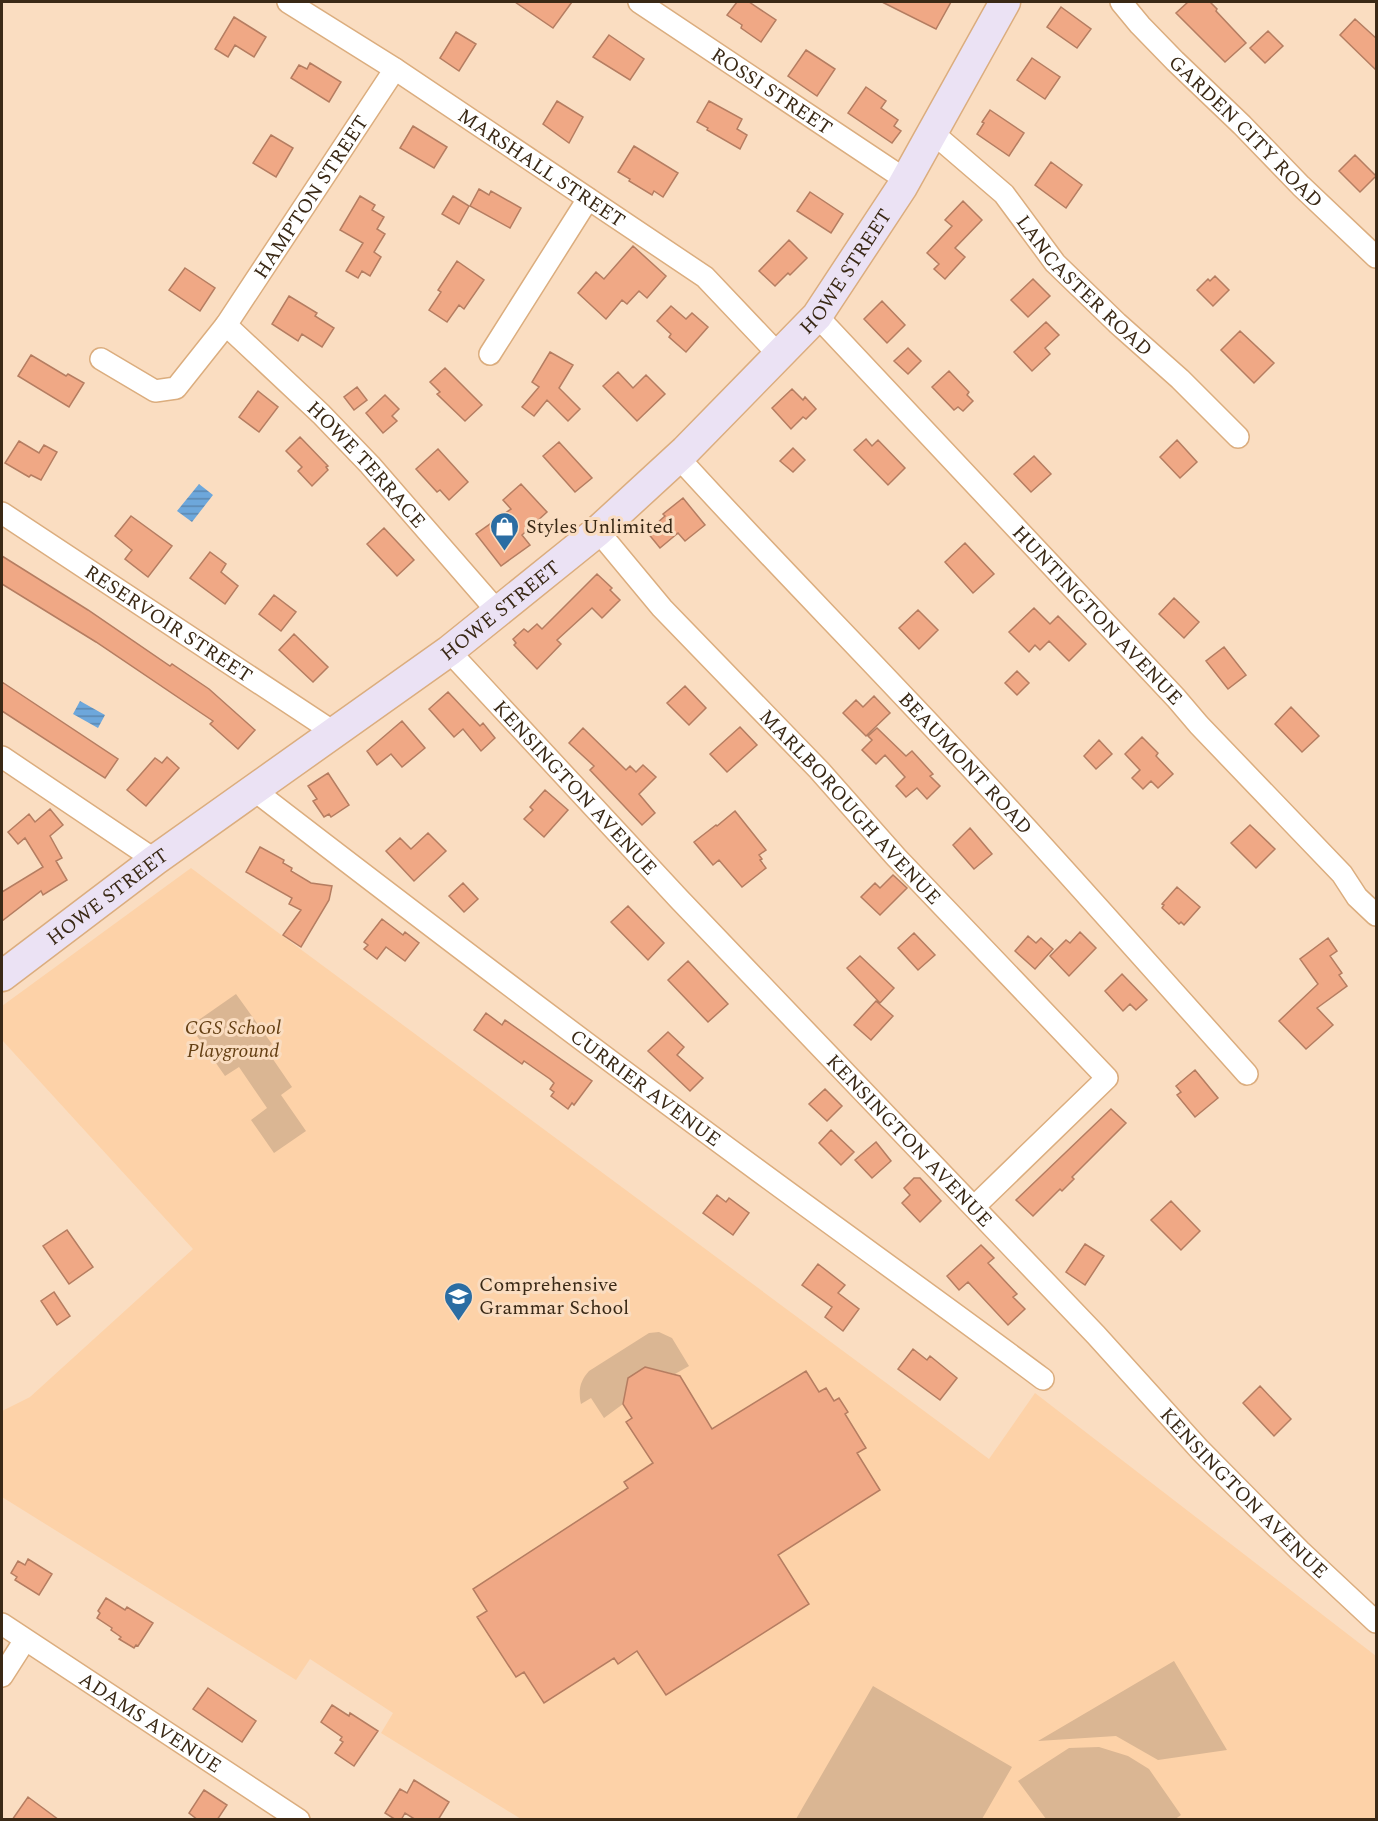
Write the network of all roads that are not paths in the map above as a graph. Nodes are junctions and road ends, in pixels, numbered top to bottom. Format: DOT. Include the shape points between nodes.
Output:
graph roads {
  1 [pos="288,2"];
  2 [pos="639,2"];
  3 [pos="1005,2"];
  4 [pos="1121,2"];
  5 [pos="395,69"];
  6 [pos="933,133"];
  7 [pos="906,180"];
  8 [pos="588,199"];
  9 [pos="1377,257"];
  10 [pos="817,316"];
  11 [pos="226,325"];
  12 [pos="489,354"];
  13 [pos="779,355"];
  14 [pos="101,359"];
  15 [pos="1238,437"];
  16 [pos="678,457"];
  17 [pos="2,513"];
  18 [pos="598,531"];
  19 [pos="498,612"];
  20 [pos="449,651"];
  21 [pos="335,733"];
  22 [pos="2,758"];
  23 [pos="254,790"];
  24 [pos="155,860"];
  25 [pos="1377,915"];
  26 [pos="2,976"];
  27 [pos="1247,1074"];
  28 [pos="975,1206"];
  29 [pos="1043,1378"];
  30 [pos="1377,1622"];
  31 [pos="2,1624"];
  32 [pos="25,1640"];
  33 [pos="2,1676"];
  34 [pos="299,1820"];
  1 -- 5 [label="street, MARSHALL STREET"];
  2 -- 7 [label="street, ROSSI STREET"];
  3 -- 6 [label="main road, HOWE STREET"];
  4 -- 9 [label="street, GARDEN CITY ROAD" via="1175,61"];
  5 -- 8 [label="street, MARSHALL STREET"];
  5 -- 11 [label="street, HAMPTON STREET"];
  6 -- 7 [label="main road, HOWE STREET"];
  6 -- 15 [label="street, LANCASTER ROAD" via="1004,194 1055,263"];
  7 -- 10 [label="main road, HOWE STREET"];
  8 -- 12 [label="street"];
  8 -- 13 [label="street, MARSHALL STREET" via="705,277"];
  10 -- 13 [label="main road, HOWE STREET"];
  10 -- 25 [label="street, HUNTINGTON AVENUE"];
  11 -- 14 [label="street, HAMPTON STREET" via="176,388 155,391"];
  11 -- 19 [label="street, HOWE TERRACE" via="370,465"];
  13 -- 16 [label="main road, HOWE STREET"];
  16 -- 18 [label="main road, HOWE STREET"];
  16 -- 27 [label="street, BEAUMONT ROAD" via="1063,867"];
  17 -- 21 [label="street, RESERVOIR STREET"];
  18 -- 19 [label="main road, HOWE STREET"];
  18 -- 28 [label="street, MARLBOROUGH AVENUE" via="662,608 1107,1078"];
  19 -- 20 [label="main road, HOWE STREET"];
  20 -- 21 [label="main road, HOWE STREET"];
  20 -- 28 [label="street, KENSINGTON AVENUE" via="687,908"];
  21 -- 23 [label="main road, HOWE STREET"];
  22 -- 24 [label="street"];
  23 -- 24 [label="main road, HOWE STREET"];
  23 -- 29 [label="street, CURRIER AVENUE" via="449,940"];
  24 -- 26 [label="main road, HOWE STREET"];
  28 -- 30 [label="street, KENSINGTON AVENUE" via="1200,1450"];
  31 -- 32 [label="street, ADAMS AVENUE"];
  32 -- 33 [label="street"];
  32 -- 34 [label="street, ADAMS AVENUE"];
}
